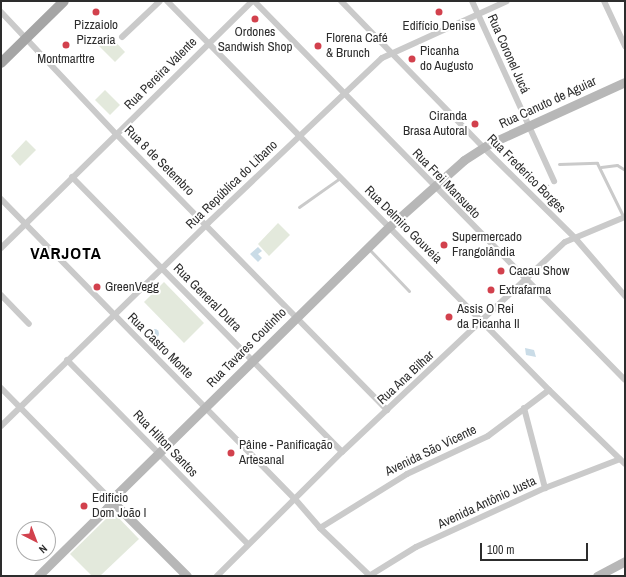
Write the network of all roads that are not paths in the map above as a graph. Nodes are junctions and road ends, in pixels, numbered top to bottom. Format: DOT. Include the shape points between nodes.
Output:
graph roads {
  1 [pos="64,1"];
  2 [pos="160,1"];
  3 [pos="167,1"];
  4 [pos="253,1"];
  5 [pos="341,1"];
  6 [pos="472,1"];
  7 [pos="507,1"];
  8 [pos="604,1"];
  9 [pos="1,12"];
  10 [pos="478,14"];
  11 [pos="122,37"];
  12 [pos="26,38"];
  13 [pos="208,43"];
  14 [pos="625,46"];
  15 [pos="391,52"];
  16 [pos="1,63"];
  17 [pos="625,82"];
  18 [pos="345,93"];
  19 [pos="527,126"];
  20 [pos="116,134"];
  21 [pos="298,136"];
  22 [pos="483,148"];
  23 [pos="559,164"];
  24 [pos="601,167"];
  25 [pos="625,170"];
  26 [pos="72,177"];
  27 [pos="340,178"];
  28 [pos="554,181"];
  29 [pos="433,187"];
  30 [pos="1,200"];
  31 [pos="298,207"];
  32 [pos="624,217"];
  33 [pos="25,224"];
  34 [pos="207,224"];
  35 [pos="390,226"];
  36 [pos="575,238"];
  37 [pos="1,248"];
  38 [pos="368,248"];
  39 [pos="162,269"];
  40 [pos="526,280"];
  41 [pos="622,289"];
  42 [pos="409,291"];
  43 [pos="1,295"];
  44 [pos="625,296"];
  45 [pos="113,314"];
  46 [pos="297,318"];
  47 [pos="482,322"];
  48 [pos="29,324"];
  49 [pos="67,360"];
  50 [pos="253,361"];
  51 [pos="625,380"];
  52 [pos="1,388"];
  53 [pos="548,390"];
  54 [pos="20,407"];
  55 [pos="206,408"];
  56 [pos="524,408"];
  57 [pos="387,410"];
  58 [pos="1,426"];
  59 [pos="342,452"];
  60 [pos="159,454"];
  61 [pos="620,459"];
  62 [pos="625,464"];
  63 [pos="545,488"];
  64 [pos="295,499"];
  65 [pos="112,501"];
  66 [pos="320,528"];
  67 [pos="248,544"];
  68 [pos="625,560"];
  69 [pos="38,576"];
  70 [pos="187,576"];
  71 [pos="217,576"];
  72 [pos="370,576"];
  73 [pos="598,576"];
  1 -- 12 [label="main road"];
  2 -- 11 [label="street"];
  3 -- 13 [label="street, Rua Delmiro Gouveia"];
  4 -- 13 [label="street, Rua Pereira Valente"];
  4 -- 18 [label="street, Rua Frei Mansueto"];
  5 -- 15 [label="street, Rua Frederico Borges"];
  6 -- 10 [label="street, Rua Coronel Jucá"];
  7 -- 10 [label="street, Rua República do Líbano"];
  8 -- 14 [label="street"];
  9 -- 12 [label="street, Rua 8 de Setembro"];
  10 -- 15 [label="street, Rua República do Líbano"];
  10 -- 19 [label="street, Rua Coronel Jucá"];
  12 -- 16 [label="main road"];
  12 -- 20 [label="street, Rua 8 de Setembro"];
  13 -- 20 [label="street, Rua Pereira Valente"];
  13 -- 21 [label="street, Rua Delmiro Gouveia"];
  15 -- 18 [label="street, Rua República do Líbano"];
  15 -- 22 [label="street, Rua Frederico Borges"];
  17 -- 19 [label="street, Rua Canuto de Aguiar"];
  18 -- 21 [label="street, Rua República do Líbano"];
  18 -- 29 [label="street, Rua Frei Mansueto"];
  19 -- 22 [label="street, Rua Canuto de Aguiar"];
  19 -- 28 [label="street, Rua Coronel Jucá"];
  20 -- 26 [label="street, Rua Pereira Valente"];
  20 -- 34 [label="street, Rua 8 de Setembro"];
  21 -- 27 [label="street, Rua Delmiro Gouveia"];
  21 -- 34 [label="street, Rua República do Líbano"];
  22 -- 29 [label="street, Rua Tavares Coutinho"];
  22 -- 36 [label="street, Rua Frederico Borges"];
  23 -- 24 [label="lane" via="597,163"];
  24 -- 25 [label="lane" via="617,164"];
  24 -- 32 [label="lane"];
  26 -- 33 [label="street, Rua Pereira Valente"];
  26 -- 39 [label="street, Rua General Dutra"];
  27 -- 31 [label="lane"];
  27 -- 35 [label="street, Rua Delmiro Gouveia"];
  29 -- 35 [label="street, Rua Tavares Coutinho"];
  29 -- 40 [label="street, Rua Frei Mansueto"];
  30 -- 33 [label="street, Rua Castro Monte"];
  32 -- 36 [label="street, Rua Ana Bilhar"];
  33 -- 37 [label="street, Rua Pereira Valente"];
  33 -- 45 [label="street, Rua Castro Monte"];
  34 -- 39 [label="street, Rua República do Líbano"];
  34 -- 46 [label="street, Rua 8 de Setembro"];
  35 -- 38 [label="street, Rua Tavares Coutinho"];
  35 -- 47 [label="street, Rua Delmiro Gouveia"];
  36 -- 40 [label="street, Rua Ana Bilhar" via="565,242"];
  36 -- 41 [label="street, Rua Frederico Borges"];
  38 -- 42 [label="lane"];
  38 -- 46 [label="street, Rua Tavares Coutinho"];
  39 -- 45 [label="street, Rua República do Líbano"];
  39 -- 50 [label="street, Rua General Dutra"];
  40 -- 47 [label="street, Rua Ana Bilhar"];
  40 -- 51 [label="street, Rua Frei Mansueto"];
  41 -- 44 [label="street, Rua Frederico Borges"];
  43 -- 48 [label="street"];
  45 -- 49 [label="street, Rua República do Líbano"];
  45 -- 55 [label="street, Rua Castro Monte"];
  46 -- 50 [label="street, Rua Tavares Coutinho"];
  46 -- 57 [label="street, Rua 8 de Setembro"];
  47 -- 53 [label="street, Rua Delmiro Gouveia"];
  47 -- 57 [label="street, Rua Ana Bilhar"];
  49 -- 54 [label="street, Rua República do Líbano"];
  49 -- 60 [label="street, Rua Hilton Santos"];
  50 -- 55 [label="street, Rua Tavares Coutinho"];
  50 -- 59 [label="street, Rua General Dutra"];
  52 -- 54 [label="street"];
  53 -- 56 [label="street, Avenida São Vicente"];
  53 -- 61 [label="street, Rua Delmiro Gouveia"];
  54 -- 58 [label="street, Rua República do Líbano"];
  54 -- 65 [label="street"];
  55 -- 60 [label="street, Rua Tavares Coutinho"];
  55 -- 64 [label="street, Rua Castro Monte"];
  56 -- 63 [label="street"];
  56 -- 66 [label="street, Avenida São Vicente" via="488,436 407,474"];
  57 -- 59 [label="street, Rua Ana Bilhar"];
  59 -- 64 [label="street, Rua Ana Bilhar"];
  60 -- 65 [label="street, Rua Tavares Coutinho"];
  60 -- 67 [label="street, Rua Hilton Santos"];
  61 -- 62 [label="street, Rua Delmiro Gouveia"];
  61 -- 63 [label="street, Avenida Antônio Justa"];
  63 -- 72 [label="street, Avenida Antônio Justa" via="416,547"];
  64 -- 66 [label="street, Rua Castro Monte"];
  64 -- 67 [label="street, Rua Ana Bilhar"];
  65 -- 69 [label="street, Rua Tavares Coutinho"];
  65 -- 70 [label="street"];
  66 -- 72 [label="street, Rua Castro Monte"];
  67 -- 71 [label="street, Rua Ana Bilhar"];
  68 -- 73 [label="street"];
}
